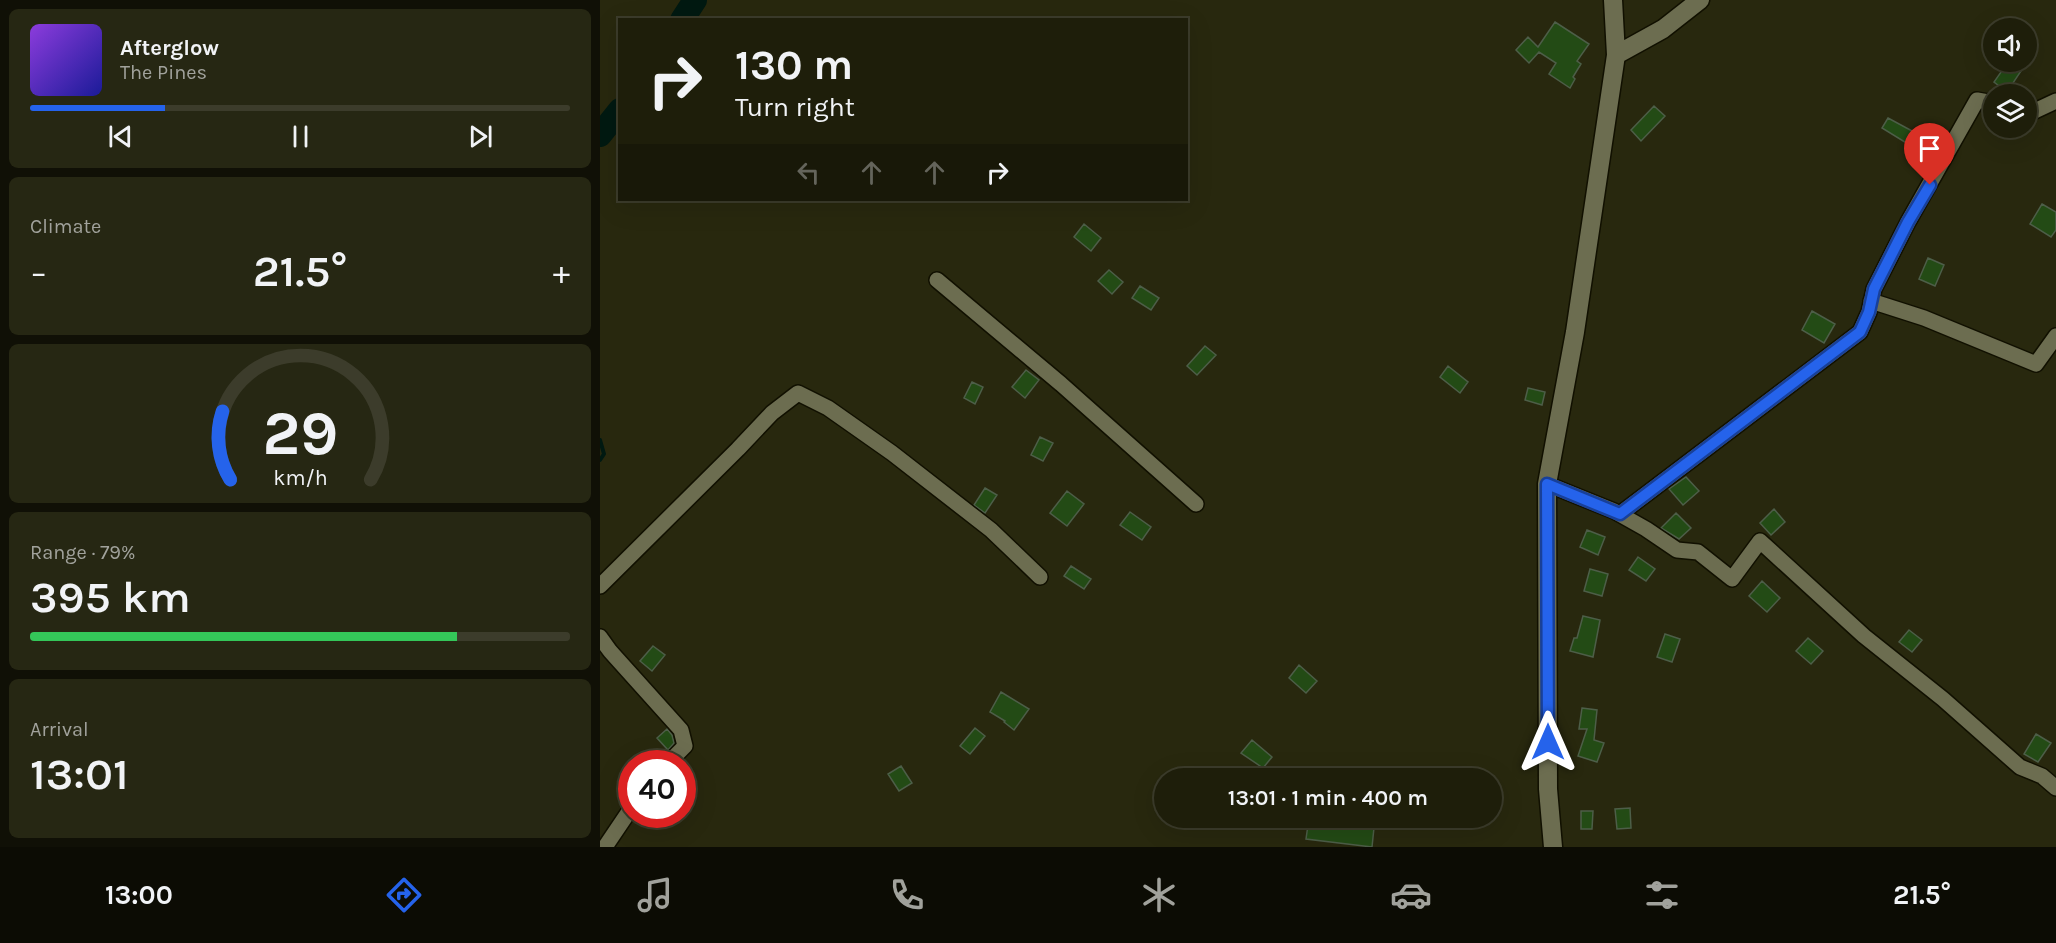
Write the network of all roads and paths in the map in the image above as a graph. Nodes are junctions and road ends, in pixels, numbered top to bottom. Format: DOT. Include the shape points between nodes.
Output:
graph roads {
  1 [pos="1613,0"];
  2 [pos="1700,0"];
  3 [pos="1616,55"];
  4 [pos="1983,101"];
  5 [pos="2056,101"];
  6 [pos="2037,110"];
  7 [pos="937,280"];
  8 [pos="1871,301"];
  9 [pos="2056,336"];
  10 [pos="1547,484"];
  11 [pos="1196,504"];
  12 [pos="1620,514"];
  13 [pos="1040,577"];
  14 [pos="600,586"];
  15 [pos="600,637"];
  16 [pos="681,750"];
  17 [pos="2056,788"];
  18 [pos="618,828"];
  19 [pos="605,847"];
  20 [pos="1553,847"];
  1 -- 3 [label="street"];
  2 -- 3 [label="street" via="1663,29"];
  3 -- 10 [label="street" via="1575,332"];
  4 -- 8 [label="street" via="1977,100 1908,222"];
  5 -- 6 [label="street"];
  7 -- 11 [label="street"];
  8 -- 9 [label="street" via="1924,318 2036,364"];
  8 -- 12 [label="street" via="1860,332"];
  10 -- 12 [label="street"];
  10 -- 20 [label="street" via="1548,789"];
  12 -- 17 [label="street" via="1677,550 1698,552 1732,579 1760,541 1864,636 2020,767 2042,776"];
  13 -- 14 [label="street" via="990,530 892,453 828,408 798,393 772,413"];
  15 -- 16 [label="street" via="681,730 685,746"];
  18 -- 19 [label="street"];
}
